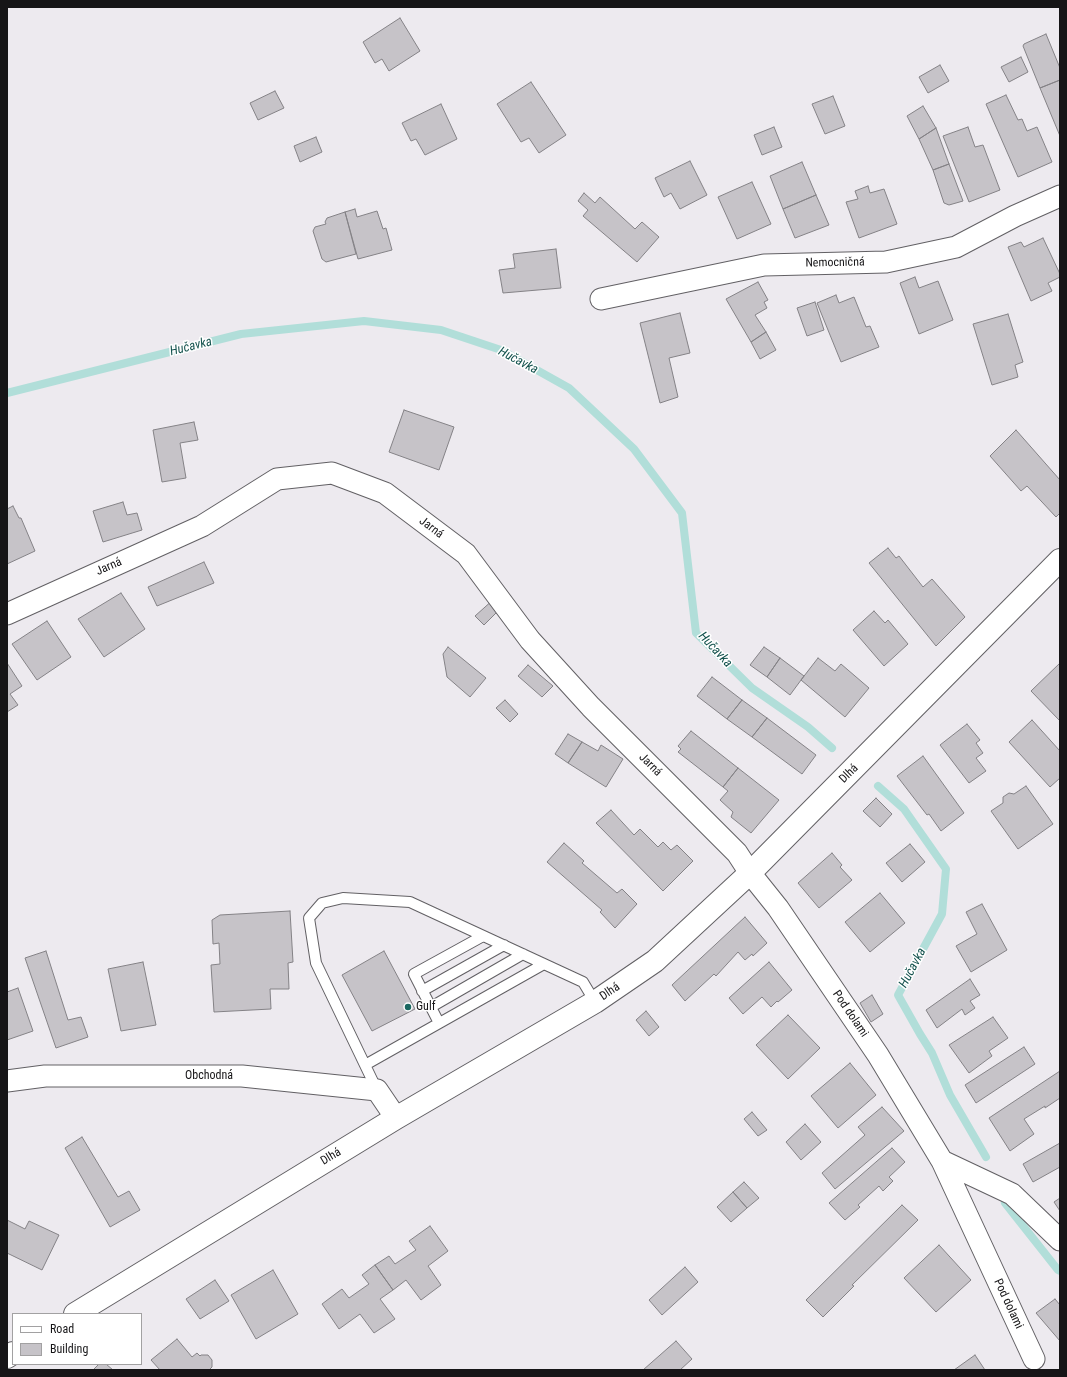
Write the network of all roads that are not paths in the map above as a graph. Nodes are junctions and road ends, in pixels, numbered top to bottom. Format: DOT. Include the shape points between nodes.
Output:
graph roads {
  1 [pos="1060,196"];
  2 [pos="601,299"];
  3 [pos="1060,560"];
  4 [pos="7,614"];
  5 [pos="750,873"];
  6 [pos="483,936"];
  7 [pos="504,945"];
  8 [pos="523,954"];
  9 [pos="544,964"];
  10 [pos="422,991"];
  11 [pos="596,1002"];
  12 [pos="431,1007"];
  13 [pos="439,1023"];
  14 [pos="365,1065"];
  15 [pos="7,1081"];
  16 [pos="377,1090"];
  17 [pos="396,1118"];
  18 [pos="942,1161"];
  19 [pos="1060,1240"];
  20 [pos="77,1313"];
  21 [pos="1034,1359"];
  1 -- 2 [label="street, Nemocničná" via="956,247 886,262 764,265"];
  3 -- 5 [label="street, Dlhá"];
  4 -- 5 [label="street, Jarná" via="202,526 277,479 332,472 385,493 466,554 530,640 592,707 737,853"];
  5 -- 11 [label="street, Dlhá" via="655,960"];
  5 -- 18 [label="street, Pod dolami" via="778,908 878,1055"];
  6 -- 7 [label="lane"];
  6 -- 10 [label="lane" via="414,974"];
  6 -- 14 [label="lane" via="410,902 342,898 322,903 309,918 316,963"];
  7 -- 8 [label="lane"];
  7 -- 10 [label="lane"];
  8 -- 9 [label="lane"];
  8 -- 12 [label="lane"];
  9 -- 11 [label="lane" via="583,982"];
  9 -- 13 [label="lane"];
  10 -- 12 [label="lane"];
  11 -- 17 [label="street, Dlhá"];
  12 -- 13 [label="lane"];
  13 -- 14 [label="lane"];
  14 -- 16 [label="lane"];
  15 -- 16 [label="street, Obchodná" via="45,1076 242,1076"];
  16 -- 17 [label="street"];
  17 -- 20 [label="street, Dlhá"];
  18 -- 19 [label="street" via="1012,1194"];
  18 -- 21 [label="street, Pod dolami"];
}
